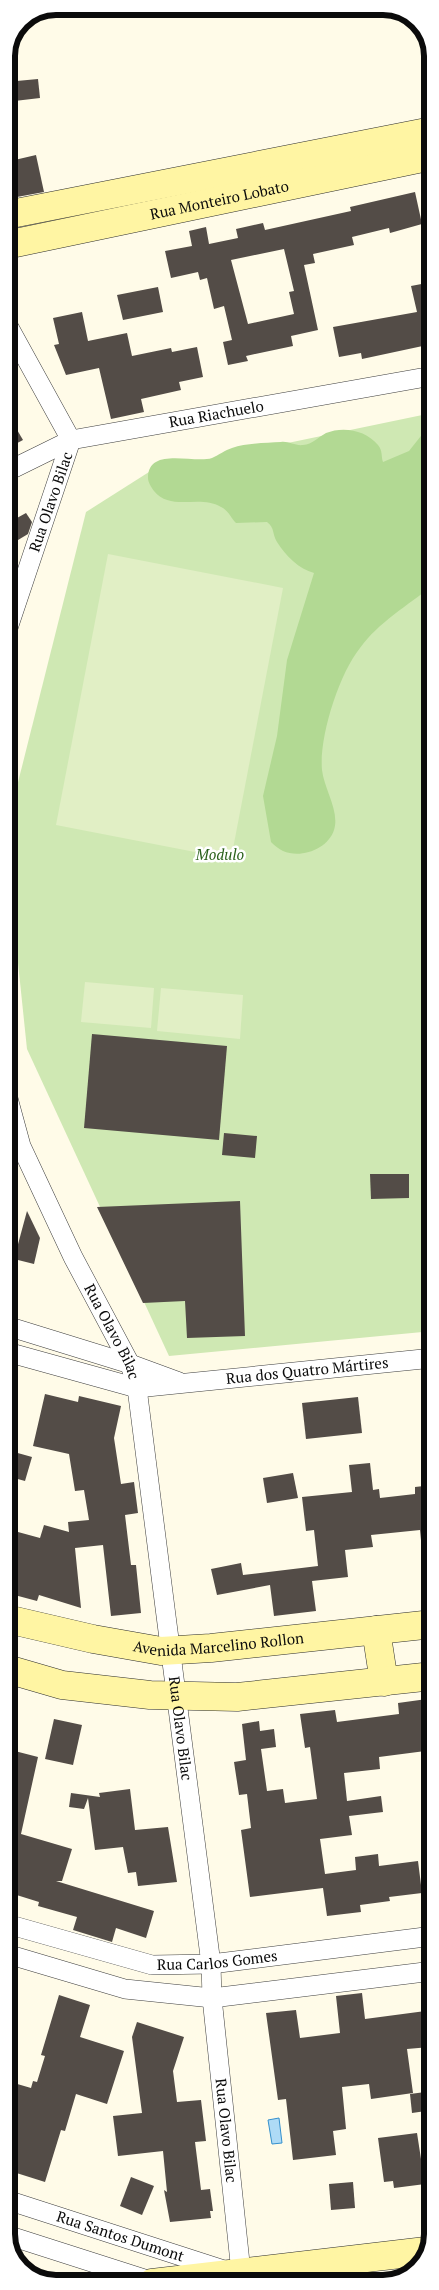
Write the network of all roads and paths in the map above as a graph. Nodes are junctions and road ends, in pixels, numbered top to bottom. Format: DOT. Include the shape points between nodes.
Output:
graph roads {
  1 [pos="424,133"];
  2 [pos="424,157"];
  3 [pos="284,174"];
  4 [pos="15,215"];
  5 [pos="15,243"];
  6 [pos="15,338"];
  7 [pos="424,377"];
  8 [pos="72,440"];
  9 [pos="15,468"];
  10 [pos="15,608"];
  11 [pos="15,1124"];
  12 [pos="15,1329"];
  13 [pos="15,1354"];
  14 [pos="424,1359"];
  15 [pos="130,1364"];
  16 [pos="183,1383"];
  17 [pos="137,1388"];
  18 [pos="15,1621"];
  19 [pos="424,1625"];
  20 [pos="376,1630"];
  21 [pos="171,1650"];
  22 [pos="15,1671"];
  23 [pos="424,1677"];
  24 [pos="384,1682"];
  25 [pos="175,1696"];
  26 [pos="15,1926"];
  27 [pos="424,1937"];
  28 [pos="15,1956"];
  29 [pos="211,1964"];
  30 [pos="424,1972"];
  31 [pos="212,1998"];
  32 [pos="15,2203"];
  33 [pos="15,2238"];
  34 [pos="420,2252"];
  35 [pos="237,2272"];
  36 [pos="130,2275"];
  37 [pos="215,2275"];
  1 -- 3 [label="street, Rua Monteiro Lobato"];
  2 -- 3 [label="street, Rua Monteiro Lobato"];
  3 -- 4 [label="street, Rua Monteiro Lobato"];
  3 -- 5 [label="street, Rua Monteiro Lobato"];
  6 -- 8 [label="street, Rua Olavo Bilac"];
  7 -- 8 [label="street, Rua Riachuelo"];
  8 -- 9 [label="street, Rua Riachuelo"];
  8 -- 10 [label="street, Rua Olavo Bilac"];
  11 -- 15 [label="street, Rua Olavo Bilac" via="21,1146 73,1257"];
  12 -- 15 [label="street, Rua dos Quatro Mártires"];
  13 -- 17 [label="street, Rua dos Quatro Mártires"];
  14 -- 16 [label="street, Rua dos Quatro Mártires"];
  15 -- 16 [label="street, Rua dos Quatro Mártires"];
  15 -- 17 [label="street, Rua Olavo Bilac"];
  16 -- 17 [label="street, Rua dos Quatro Mártires"];
  17 -- 21 [label="street, Rua Olavo Bilac"];
  18 -- 21 [label="street, Avenida Marcelino Rollon" via="93,1639"];
  19 -- 20 [label="street, Avenida Marcelino Rollon"];
  20 -- 21 [label="street, Avenida Marcelino Rollon"];
  20 -- 24 [label="street"];
  21 -- 25 [label="street, Rua Olavo Bilac"];
  22 -- 25 [label="street" via="62,1685"];
  23 -- 24 [label="street"];
  24 -- 25 [label="street" via="237,1697"];
  25 -- 29 [label="street, Rua Olavo Bilac"];
  26 -- 29 [label="street, Rua Carlos Gomes" via="152,1965"];
  27 -- 29 [label="street, Rua Carlos Gomes"];
  28 -- 31 [label="street, Rua Carlos Gomes" via="126,1989"];
  29 -- 31 [label="street, Rua Olavo Bilac"];
  30 -- 31 [label="street, Rua Carlos Gomes"];
  31 -- 35 [label="street, Rua Olavo Bilac"];
  32 -- 35 [label="street, Rua Santos Dumont"];
  33 -- 36 [label="street"];
  34 -- 35 [label="street"];
  35 -- 37 [label="street"];
}
